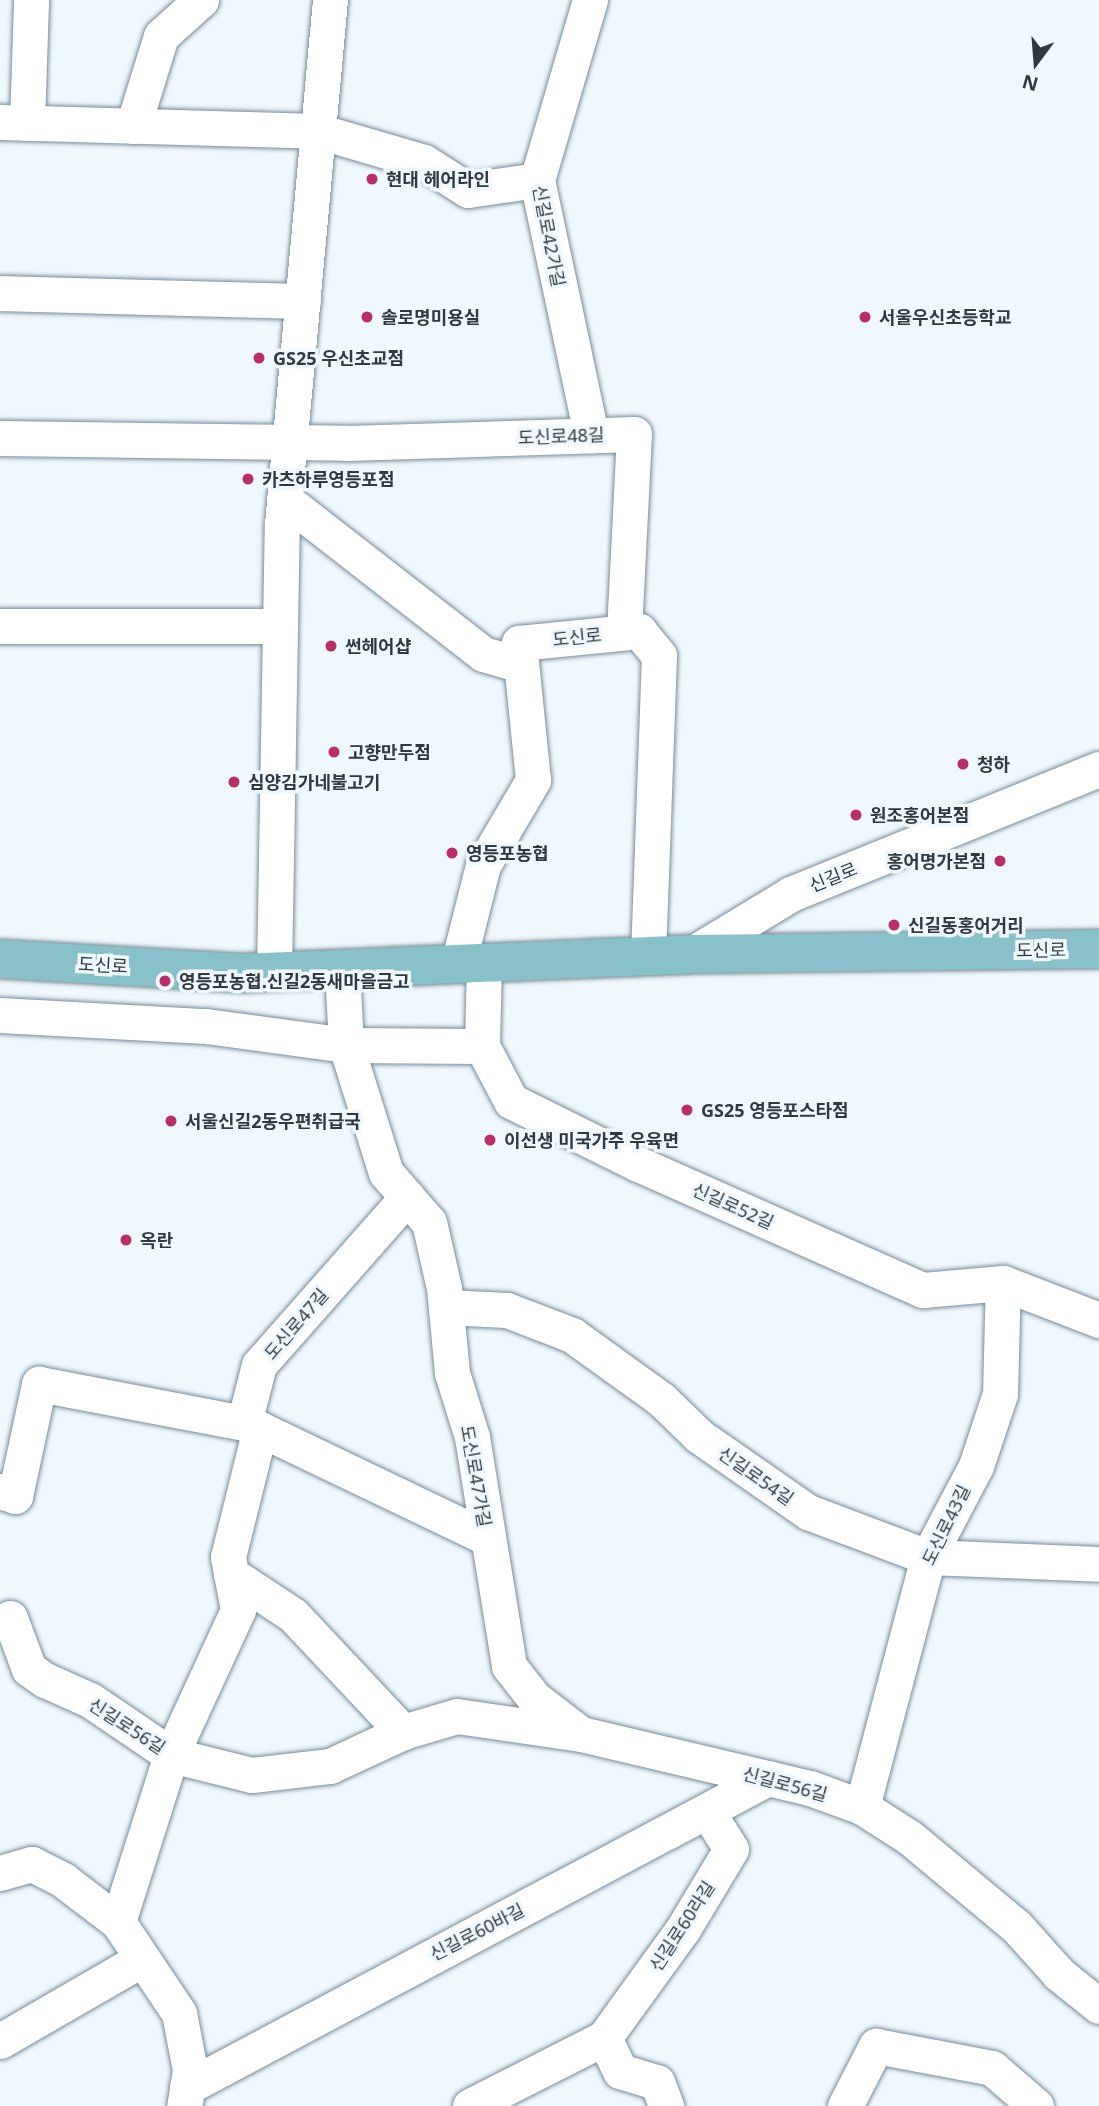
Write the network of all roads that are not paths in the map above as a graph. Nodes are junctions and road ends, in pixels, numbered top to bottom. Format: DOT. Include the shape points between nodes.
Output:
graph roads {
  1 [pos="31,0"];
  2 [pos="201,0"];
  3 [pos="330,0"];
  4 [pos="590,0"];
  5 [pos="13,122"];
  6 [pos="134,126"];
  7 [pos="318,131"];
  8 [pos="537,180"];
  9 [pos="0,293"];
  10 [pos="303,301"];
  11 [pos="591,435"];
  12 [pos="0,438"];
  13 [pos="290,440"];
  14 [pos="284,499"];
  15 [pos="0,626"];
  16 [pos="281,626"];
  17 [pos="624,632"];
  18 [pos="521,659"];
  19 [pos="1099,769"];
  20 [pos="1099,949"];
  21 [pos="692,954"];
  22 [pos="648,956"];
  23 [pos="0,959"];
  24 [pos="471,963"];
  25 [pos="342,969"];
  26 [pos="274,972"];
  27 [pos="0,1015"];
  28 [pos="346,1045"];
  29 [pos="482,1046"];
  30 [pos="407,1197"];
  31 [pos="1003,1283"];
  32 [pos="446,1307"];
  33 [pos="1099,1320"];
  34 [pos="0,1491"];
  35 [pos="487,1538"];
  36 [pos="928,1557"];
  37 [pos="1099,1564"];
  38 [pos="231,1574"];
  39 [pos="10,1618"];
  40 [pos="403,1732"];
  41 [pos="580,1734"];
  42 [pos="171,1755"];
  43 [pos="768,1778"];
  44 [pos="862,1807"];
  45 [pos="707,1811"];
  46 [pos="0,1873"];
  47 [pos="118,1922"];
  48 [pos="142,1959"];
  49 [pos="1099,2006"];
  50 [pos="604,2038"];
  51 [pos="0,2041"];
  52 [pos="186,2096"];
  53 [pos="470,2106"];
  54 [pos="666,2106"];
  55 [pos="845,2106"];
  56 [pos="1036,2106"];
  1 -- 5 [label="street"];
  2 -- 6 [label="street" via="161,36"];
  3 -- 7 [label="street"];
  4 -- 8 [label="street, 신길로42가길"];
  5 -- 6 [label="street"];
  6 -- 7 [label="street"];
  7 -- 8 [label="street" via="424,162 468,190"];
  7 -- 10 [label="street"];
  8 -- 11 [label="street, 신길로42가길"];
  9 -- 10 [label="street"];
  10 -- 13 [label="street"];
  11 -- 13 [label="street, 도신로48길" via="347,443"];
  11 -- 17 [label="street, 도신로48길" via="634,433"];
  12 -- 13 [label="street, 도신로48길"];
  13 -- 14 [label="street"];
  14 -- 16 [label="street"];
  14 -- 18 [label="street" via="483,654 508,661"];
  15 -- 16 [label="street"];
  16 -- 26 [label="street"];
  17 -- 18 [label="street, 도신로" via="519,643"];
  17 -- 22 [label="street, 도신로" via="639,631 660,656"];
  18 -- 24 [label="street" via="533,780 483,865"];
  19 -- 21 [label="street, 신길로" via="791,894"];
  20 -- 21 [label="main road, 도신로"];
  21 -- 22 [label="main road, 도신로"];
  22 -- 24 [label="main road, 도신로"];
  23 -- 26 [label="main road, 도신로"];
  24 -- 25 [label="main road, 도신로"];
  24 -- 29 [label="street, 신길로52길"];
  25 -- 26 [label="main road, 도신로"];
  25 -- 28 [label="street"];
  27 -- 28 [label="street" via="206,1026"];
  28 -- 29 [label="street"];
  28 -- 30 [label="street" via="386,1173"];
  29 -- 31 [label="street, 신길로52길" via="511,1101 636,1163 923,1290"];
  30 -- 32 [label="street, 도신로47가길" via="429,1222"];
  30 -- 34 [label="street, 도신로47길" via="259,1365 244,1423 39,1384 15,1496"];
  31 -- 33 [label="street, 신길로52길"];
  31 -- 36 [label="street, 도신로43길" via="1000,1394 976,1466"];
  32 -- 35 [label="street, 도신로47가길" via="452,1373 472,1437"];
  32 -- 36 [label="street, 신길로54길" via="507,1310 572,1335 662,1399 699,1436 808,1512"];
  35 -- 38 [label="street" via="260,1429 228,1557"];
  35 -- 41 [label="street, 도신로47가길" via="509,1666 534,1698"];
  36 -- 37 [label="street, 신길로54길"];
  36 -- 44 [label="street, 도신로43길"];
  38 -- 40 [label="street" via="293,1615"];
  38 -- 42 [label="street" via="238,1610"];
  39 -- 42 [label="street, 신길로56길" via="29,1668 90,1700"];
  40 -- 41 [label="street, 신길로56길" via="457,1716"];
  40 -- 42 [label="street, 신길로56길" via="330,1766 252,1775"];
  41 -- 43 [label="street, 신길로56길"];
  42 -- 47 [label="street"];
  43 -- 44 [label="street, 신길로56길"];
  43 -- 45 [label="street, 신길로60바길"];
  44 -- 49 [label="street, 신길로56길" via="909,1837 1016,1926 1059,1974"];
  45 -- 50 [label="street, 신길로60라길" via="731,1849 683,1928"];
  45 -- 52 [label="street, 신길로60바길"];
  46 -- 47 [label="street" via="32,1864 63,1880"];
  47 -- 48 [label="street"];
  48 -- 51 [label="street"];
  48 -- 52 [label="street" via="178,2013 190,2070"];
  50 -- 53 [label="street, 신길로60라길"];
  50 -- 54 [label="street" via="620,2071 657,2082"];
  55 -- 56 [label="street" via="876,2046 992,2068"];
}
